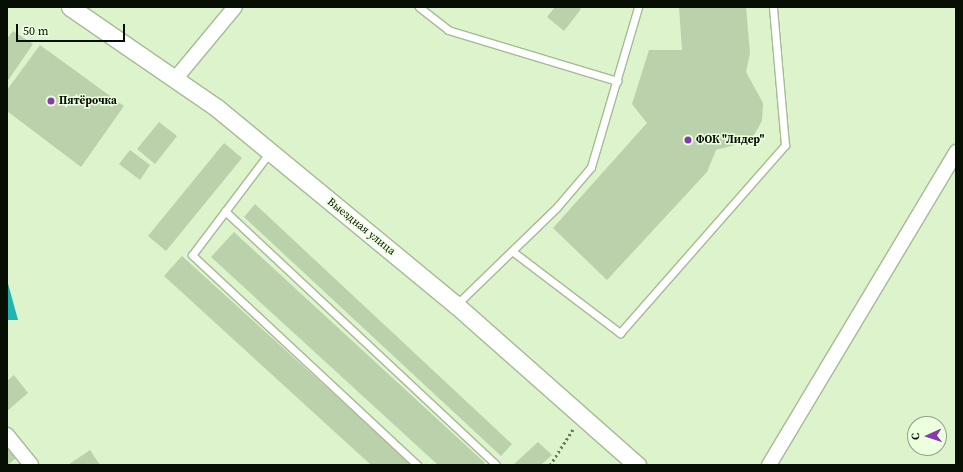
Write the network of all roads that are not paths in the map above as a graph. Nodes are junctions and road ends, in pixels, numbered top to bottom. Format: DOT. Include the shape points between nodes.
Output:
graph roads {
  1 [pos="70,7"];
  2 [pos="235,7"];
  3 [pos="419,7"];
  4 [pos="638,7"];
  5 [pos="773,7"];
  6 [pos="176,78"];
  7 [pos="616,81"];
  8 [pos="270,152"];
  9 [pos="956,152"];
  10 [pos="225,211"];
  11 [pos="512,251"];
  12 [pos="456,305"];
  13 [pos="7,435"];
  14 [pos="31,465"];
  15 [pos="417,465"];
  16 [pos="496,465"];
  17 [pos="637,465"];
  18 [pos="769,465"];
  1 -- 6 [label="street, Выездная улица"];
  2 -- 6 [label="street"];
  3 -- 7 [label="lane" via="448,30"];
  4 -- 7 [label="lane"];
  5 -- 11 [label="lane" via="786,144 620,333"];
  6 -- 8 [label="street, Выездная улица"];
  7 -- 11 [label="lane" via="590,168 557,207"];
  8 -- 10 [label="lane"];
  8 -- 12 [label="street, Выездная улица"];
  9 -- 18 [label="street"];
  10 -- 15 [label="lane" via="192,255"];
  10 -- 16 [label="lane"];
  11 -- 12 [label="lane"];
  12 -- 17 [label="street, Выездная улица"];
  13 -- 14 [label="street"];
}
